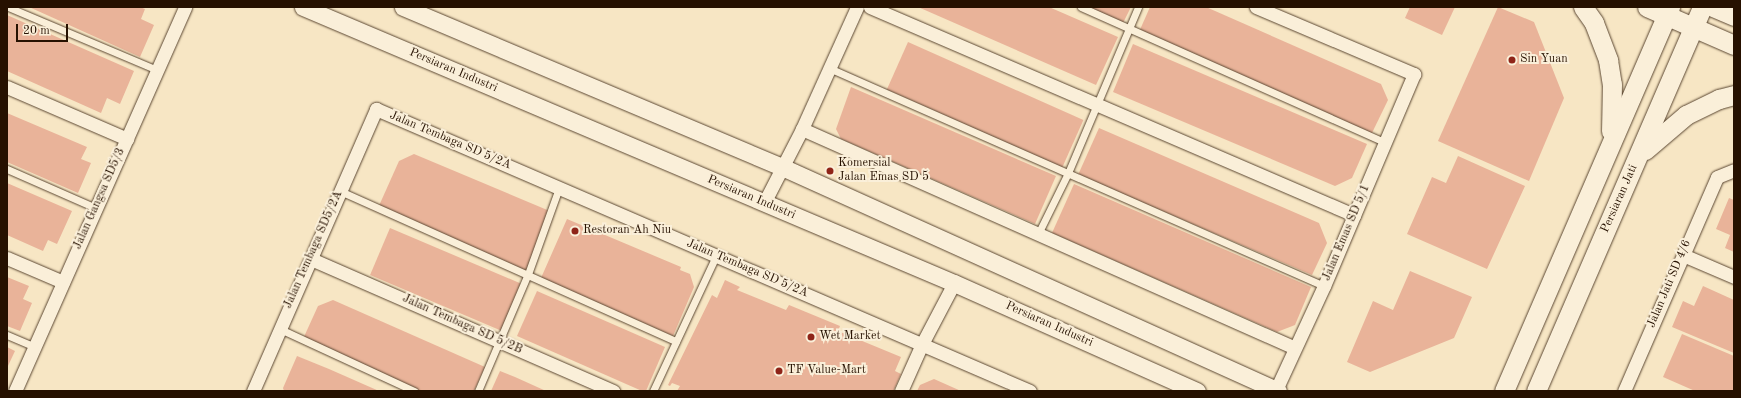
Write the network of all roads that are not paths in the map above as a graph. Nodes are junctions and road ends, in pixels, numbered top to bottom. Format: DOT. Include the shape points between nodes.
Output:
graph roads {
  1 [pos="8,7"];
  2 [pos="185,7"];
  3 [pos="304,7"];
  4 [pos="403,7"];
  5 [pos="857,7"];
  6 [pos="870,7"];
  7 [pos="1081,7"];
  8 [pos="1138,7"];
  9 [pos="1256,7"];
  10 [pos="1582,7"];
  11 [pos="1647,7"];
  12 [pos="1702,7"];
  13 [pos="1713,7"];
  14 [pos="1669,12"];
  15 [pos="1734,16"];
  16 [pos="1694,28"];
  17 [pos="1130,29"];
  18 [pos="1734,45"];
  19 [pos="829,68"];
  20 [pos="157,70"];
  21 [pos="7,87"];
  22 [pos="1734,95"];
  23 [pos="1097,105"];
  24 [pos="376,109"];
  25 [pos="802,129"];
  26 [pos="126,139"];
  27 [pos="1386,143"];
  28 [pos="1611,145"];
  29 [pos="1639,156"];
  30 [pos="782,167"];
  31 [pos="7,169"];
  32 [pos="1734,170"];
  33 [pos="1068,173"];
  34 [pos="560,188"];
  35 [pos="340,191"];
  36 [pos="764,204"];
  37 [pos="96,208"];
  38 [pos="1354,215"];
  39 [pos="1038,234"];
  40 [pos="1683,255"];
  41 [pos="716,256"];
  42 [pos="7,258"];
  43 [pos="310,259"];
  44 [pos="528,274"];
  45 [pos="1734,276"];
  46 [pos="63,282"];
  47 [pos="954,283"];
  48 [pos="1324,286"];
  49 [pos="280,329"];
  50 [pos="7,335"];
  51 [pos="499,341"];
  52 [pos="676,341"];
  53 [pos="922,344"];
  54 [pos="35,347"];
  55 [pos="1294,348"];
  56 [pos="1521,352"];
  57 [pos="1277,390"];
  58 [pos="1627,390"];
  59 [pos="15,391"];
  60 [pos="253,391"];
  61 [pos="414,391"];
  62 [pos="478,391"];
  63 [pos="613,391"];
  64 [pos="653,391"];
  65 [pos="901,391"];
  66 [pos="1030,391"];
  67 [pos="1197,391"];
  68 [pos="1492,391"];
  69 [pos="1504,391"];
  70 [pos="1536,391"];
  1 -- 20 [label="lane"];
  2 -- 20 [label="street, Jalan Gangsa SD5/3"];
  3 -- 36 [label="street, Persiaran Industri"];
  4 -- 30 [label="street"];
  5 -- 19 [label="street"];
  6 -- 23 [label="street"];
  7 -- 17 [label="lane"];
  8 -- 17 [label="lane"];
  9 -- 27 [label="street, Jalan Emas SD 5/1" via="1414,74"];
  10 -- 28 [label="main road" via="1594,23 1608,60 1613,109"];
  11 -- 14 [label="main road"];
  12 -- 16 [label="main road, Persiaran Jati"];
  13 -- 15 [label="main road"];
  14 -- 16 [label="main road"];
  14 -- 28 [label="main road"];
  16 -- 18 [label="main road"];
  16 -- 29 [label="main road, Persiaran Jati"];
  17 -- 23 [label="lane"];
  17 -- 27 [label="lane"];
  19 -- 25 [label="street"];
  19 -- 33 [label="lane"];
  20 -- 26 [label="street, Jalan Gangsa SD5/3"];
  21 -- 26 [label="street"];
  22 -- 29 [label="main road" via="1719,99 1686,115"];
  23 -- 33 [label="lane"];
  23 -- 38 [label="street"];
  24 -- 34 [label="street, Jalan Tembaga SD 5/2A"];
  24 -- 35 [label="street, Jalan Tembaga SD5/2A"];
  25 -- 30 [label="street"];
  25 -- 39 [label="street"];
  26 -- 37 [label="street, Jalan Gangsa SD5/3"];
  27 -- 38 [label="street, Jalan Emas SD 5/1"];
  28 -- 56 [label="main road"];
  29 -- 70 [label="main road, Persiaran Jati"];
  30 -- 36 [label="street"];
  30 -- 57 [label="street"];
  31 -- 37 [label="lane"];
  32 -- 40 [label="street, Jalan Jati SD 4/6" via="1717,177"];
  33 -- 39 [label="lane"];
  33 -- 48 [label="lane"];
  34 -- 41 [label="street, Jalan Tembaga SD 5/2A"];
  34 -- 44 [label="lane"];
  35 -- 43 [label="street, Jalan Tembaga SD5/2A"];
  35 -- 44 [label="lane"];
  36 -- 47 [label="street, Persiaran Industri"];
  37 -- 46 [label="street, Jalan Gangsa SD5/3"];
  38 -- 48 [label="street, Jalan Emas SD 5/1"];
  39 -- 55 [label="street"];
  40 -- 45 [label="street"];
  40 -- 58 [label="street, Jalan Jati SD 4/6"];
  41 -- 52 [label="lane"];
  41 -- 53 [label="street, Jalan Tembaga SD 5/2A"];
  42 -- 46 [label="street"];
  43 -- 49 [label="street, Jalan Tembaga SD5/2A"];
  43 -- 51 [label="street, Jalan Tembaga SD 5/2B"];
  44 -- 51 [label="lane"];
  44 -- 52 [label="lane"];
  46 -- 54 [label="street, Jalan Gangsa SD5/3"];
  47 -- 53 [label="street"];
  47 -- 67 [label="street, Persiaran Industri"];
  48 -- 55 [label="street, Jalan Emas SD 5/1"];
  49 -- 60 [label="street, Jalan Tembaga SD5/2A"];
  49 -- 61 [label="lane"];
  50 -- 54 [label="lane"];
  51 -- 62 [label="lane"];
  51 -- 63 [label="street, Jalan Tembaga SD 5/2B"];
  52 -- 64 [label="lane"];
  53 -- 65 [label="street"];
  53 -- 66 [label="street, Jalan Tembaga SD 5/2A"];
  54 -- 59 [label="street, Jalan Gangsa SD5/3"];
  55 -- 57 [label="street, Jalan Emas SD 5/1"];
  56 -- 68 [label="main road"];
  56 -- 69 [label="main road"];
}
